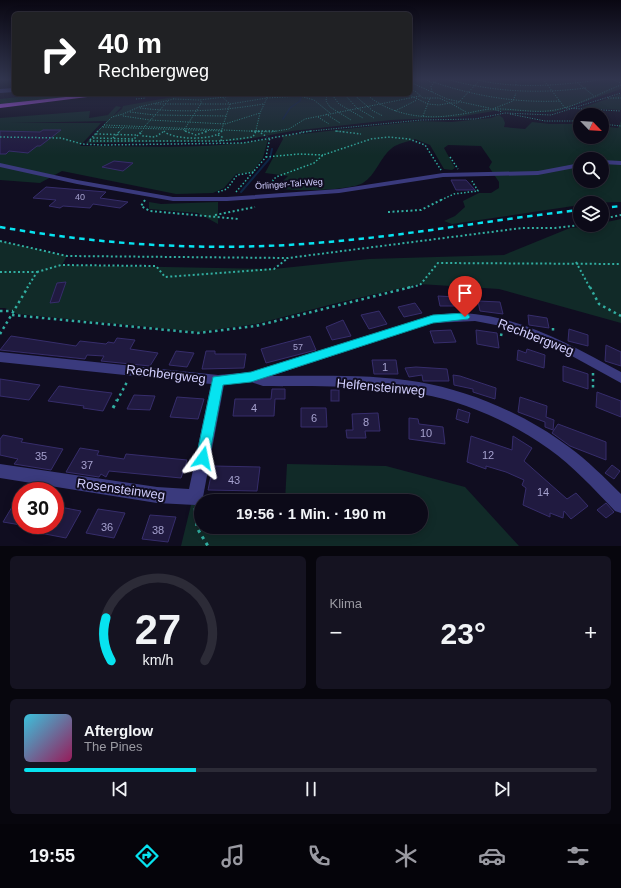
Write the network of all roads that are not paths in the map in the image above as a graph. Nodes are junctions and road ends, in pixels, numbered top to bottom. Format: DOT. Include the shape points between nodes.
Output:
graph roads {
  1 [pos="14,104"];
  2 [pos="0,106"];
  3 [pos="609,162"];
  4 [pos="621,163"];
  5 [pos="0,165"];
  6 [pos="573,166"];
  7 [pos="0,357"];
  8 [pos="251,377"];
  9 [pos="621,378"];
  10 [pos="218,380"];
  11 [pos="0,471"];
  12 [pos="621,505"];
  1 -- 2 [label="main road"];
  3 -- 4 [label="street"];
  5 -- 6 [label="street, Örlinger-Tal-Weg" via="173,199 227,199 339,191 443,175 538,173"];
  7 -- 10 [label="street, Rechbergweg"];
  8 -- 9 [label="street, Rechbergweg" via="433,319 475,317 502,322 565,347"];
  8 -- 10 [label="street, Rechbergweg"];
  8 -- 12 [label="street, Helfensteinweg" via="263,381 410,387 463,400 494,411 544,438 574,460"];
  10 -- 11 [label="street, Rosensteinweg" via="194,497 157,495"];
}
